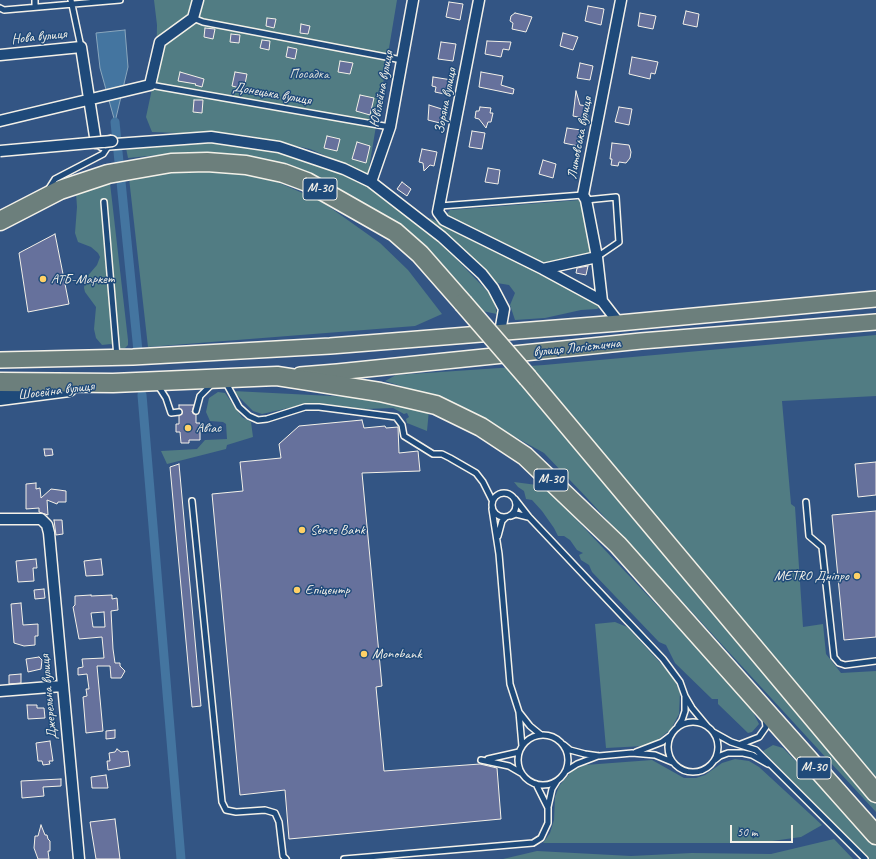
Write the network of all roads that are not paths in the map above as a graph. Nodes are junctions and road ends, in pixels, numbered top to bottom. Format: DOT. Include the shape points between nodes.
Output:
graph roads {
  1 [pos="35,0"];
  2 [pos="120,0"];
  3 [pos="198,0"];
  4 [pos="412,0"];
  5 [pos="479,0"];
  6 [pos="621,0"];
  7 [pos="71,2"];
  8 [pos="0,8"];
  9 [pos="35,8"];
  10 [pos="193,18"];
  11 [pos="80,47"];
  12 [pos="0,55"];
  13 [pos="402,60"];
  14 [pos="150,85"];
  15 [pos="0,121"];
  16 [pos="390,127"];
  17 [pos="108,142"];
  18 [pos="0,152"];
  19 [pos="371,182"];
  20 [pos="584,198"];
  21 [pos="42,199"];
  22 [pos="104,202"];
  23 [pos="440,206"];
  24 [pos="0,221"];
  25 [pos="597,257"];
  26 [pos="543,269"];
  27 [pos="876,299"];
  28 [pos="602,301"];
  29 [pos="876,322"];
  30 [pos="619,323"];
  31 [pos="500,332"];
  32 [pos="117,358"];
  33 [pos="0,360"];
  34 [pos="277,376"];
  35 [pos="220,379"];
  36 [pos="0,382"];
  37 [pos="156,382"];
  38 [pos="113,383"];
  39 [pos="0,398"];
  40 [pos="179,412"];
  41 [pos="196,412"];
  42 [pos="515,499"];
  43 [pos="492,500"];
  44 [pos="192,501"];
  45 [pos="806,502"];
  46 [pos="492,509"];
  47 [pos="508,517"];
  48 [pos="529,517"];
  49 [pos="0,519"];
  50 [pos="497,537"];
  51 [pos="876,661"];
  52 [pos="62,686"];
  53 [pos="0,692"];
  54 [pos="685,696"];
  55 [pos="754,698"];
  56 [pos="518,712"];
  57 [pos="707,726"];
  58 [pos="675,729"];
  59 [pos="713,732"];
  60 [pos="541,735"];
  61 [pos="670,736"];
  62 [pos="561,743"];
  63 [pos="741,744"];
  64 [pos="522,746"];
  65 [pos="519,752"];
  66 [pos="632,753"];
  67 [pos="599,756"];
  68 [pos="711,764"];
  69 [pos="675,765"];
  70 [pos="771,766"];
  71 [pos="564,773"];
  72 [pos="523,775"];
  73 [pos="559,779"];
  74 [pos="536,784"];
  75 [pos="876,793"];
  76 [pos="548,808"];
  77 [pos="876,836"];
  78 [pos="79,859"];
  79 [pos="286,859"];
  80 [pos="344,859"];
  81 [pos="864,859"];
  1 -- 9 [label="lane"];
  2 -- 7 [label="lane"];
  3 -- 10 [label="street"];
  4 -- 13 [label="street, Ювілейна вулиця"];
  5 -- 23 [label="street, Зоряна вулиця"];
  6 -- 20 [label="street, Литовська вулиця"];
  7 -- 9 [label="lane"];
  7 -- 11 [label="lane"];
  8 -- 9 [label="lane"];
  10 -- 13 [label="lane"];
  10 -- 14 [label="street" via="160,42"];
  11 -- 12 [label="street, Нова вулиця"];
  11 -- 17 [label="street" via="96,143"];
  13 -- 16 [label="street, Ювілейна вулиця"];
  14 -- 15 [label="street"];
  14 -- 16 [label="lane, Донецька вулиця"];
  16 -- 19 [label="street, Ювілейна вулиця"];
  17 -- 18 [label="street, bridge"];
  17 -- 21 [label="lane" via="103,154 55,179"];
  18 -- 19 [label="street" via="210,137 279,147 344,169"];
  19 -- 31 [label="street" via="442,237 482,274 504,309"];
  20 -- 23 [label="lane"];
  20 -- 25 [label="street, Литовська вулиця"];
  20 -- 25 [label="lane" via="616,197 619,242"];
  21 -- 24 [label="highway, М-30"];
  21 -- 75 [label="highway, М-30, bridge" via="60,190 108,174 139,168 207,162 246,165 283,173 307,182 395,232 420,254 528,378"];
  22 -- 32 [label="lane"];
  23 -- 26 [label="street" via="438,212 444,220"];
  25 -- 26 [label="street"];
  25 -- 28 [label="street, Литовська вулиця"];
  26 -- 28 [label="street"];
  27 -- 30 [label="main road"];
  28 -- 30 [label="street"];
  29 -- 34 [label="main road, вулиця Логістична" via="641,341"];
  30 -- 31 [label="main road"];
  31 -- 32 [label="main road" via="330,346"];
  32 -- 33 [label="main road"];
  34 -- 35 [label="highway, М-30"];
  34 -- 55 [label="highway, М-30" via="380,392 436,405 481,427 525,456 618,545"];
  35 -- 37 [label="highway, М-30"];
  35 -- 41 [label="lane" via="200,396"];
  35 -- 43 [label="lane" via="239,407 248,416 258,420 304,407 396,417 402,425 404,436 433,454 442,454 476,474"];
  36 -- 38 [label="highway, М-30"];
  37 -- 38 [label="highway, М-30"];
  37 -- 40 [label="lane" via="166,398 171,413"];
  38 -- 39 [label="main road, Шосейна вулиця"];
  42 -- 43 [label="lane" via="509,494 501,493"];
  42 -- 47 [label="lane" via="513,514"];
  42 -- 48 [label="lane"];
  43 -- 46 [label="lane"];
  44 -- 79 [label="lane" via="222,802 226,810 265,810 275,813"];
  45 -- 51 [label="lane" via="809,536 822,547 834,657 845,665"];
  46 -- 47 [label="lane" via="497,516"];
  46 -- 50 [label="lane"];
  47 -- 48 [label="lane" via="516,514"];
  47 -- 50 [label="lane" via="502,521"];
  48 -- 54 [label="lane" via="663,659 680,682"];
  49 -- 52 [label="street, Джерельна вулиця" via="41,519 47,525"];
  50 -- 56 [label="lane" via="510,684"];
  52 -- 53 [label="street"];
  52 -- 78 [label="street, Джерельна вулиця"];
  54 -- 57 [label="lane"];
  54 -- 58 [label="lane" via="682,720"];
  55 -- 63 [label="lane" via="766,719 766,727 760,737"];
  55 -- 77 [label="highway, М-30"];
  56 -- 60 [label="lane"];
  56 -- 64 [label="lane"];
  57 -- 58 [label="lane" via="699,722 690,722"];
  57 -- 59 [label="lane"];
  58 -- 61 [label="lane"];
  59 -- 63 [label="lane" via="731,742"];
  59 -- 68 [label="lane" via="718,748"];
  60 -- 62 [label="lane" via="549,736"];
  60 -- 64 [label="lane" via="527,740"];
  61 -- 66 [label="lane" via="651,748"];
  61 -- 69 [label="lane" via="668,751"];
  62 -- 67 [label="lane" via="577,752"];
  62 -- 71 [label="lane" via="568,757"];
  63 -- 70 [label="lane" via="756,750"];
  64 -- 65 [label="lane"];
  65 -- 72 [label="lane" via="519,768"];
  65 -- 72 [label="lane" via="481,760 509,766"];
  66 -- 67 [label="lane"];
  66 -- 69 [label="lane" via="655,755"];
  67 -- 71 [label="lane" via="577,764"];
  68 -- 69 [label="lane" via="696,772"];
  68 -- 70 [label="lane" via="720,756 744,753"];
  70 -- 81 [label="lane"];
  71 -- 73 [label="lane"];
  72 -- 74 [label="lane"];
  73 -- 74 [label="lane" via="544,785"];
  73 -- 76 [label="lane" via="552,789"];
  74 -- 76 [label="lane"];
  76 -- 80 [label="lane" via="545,831 541,838 533,843"];
}
